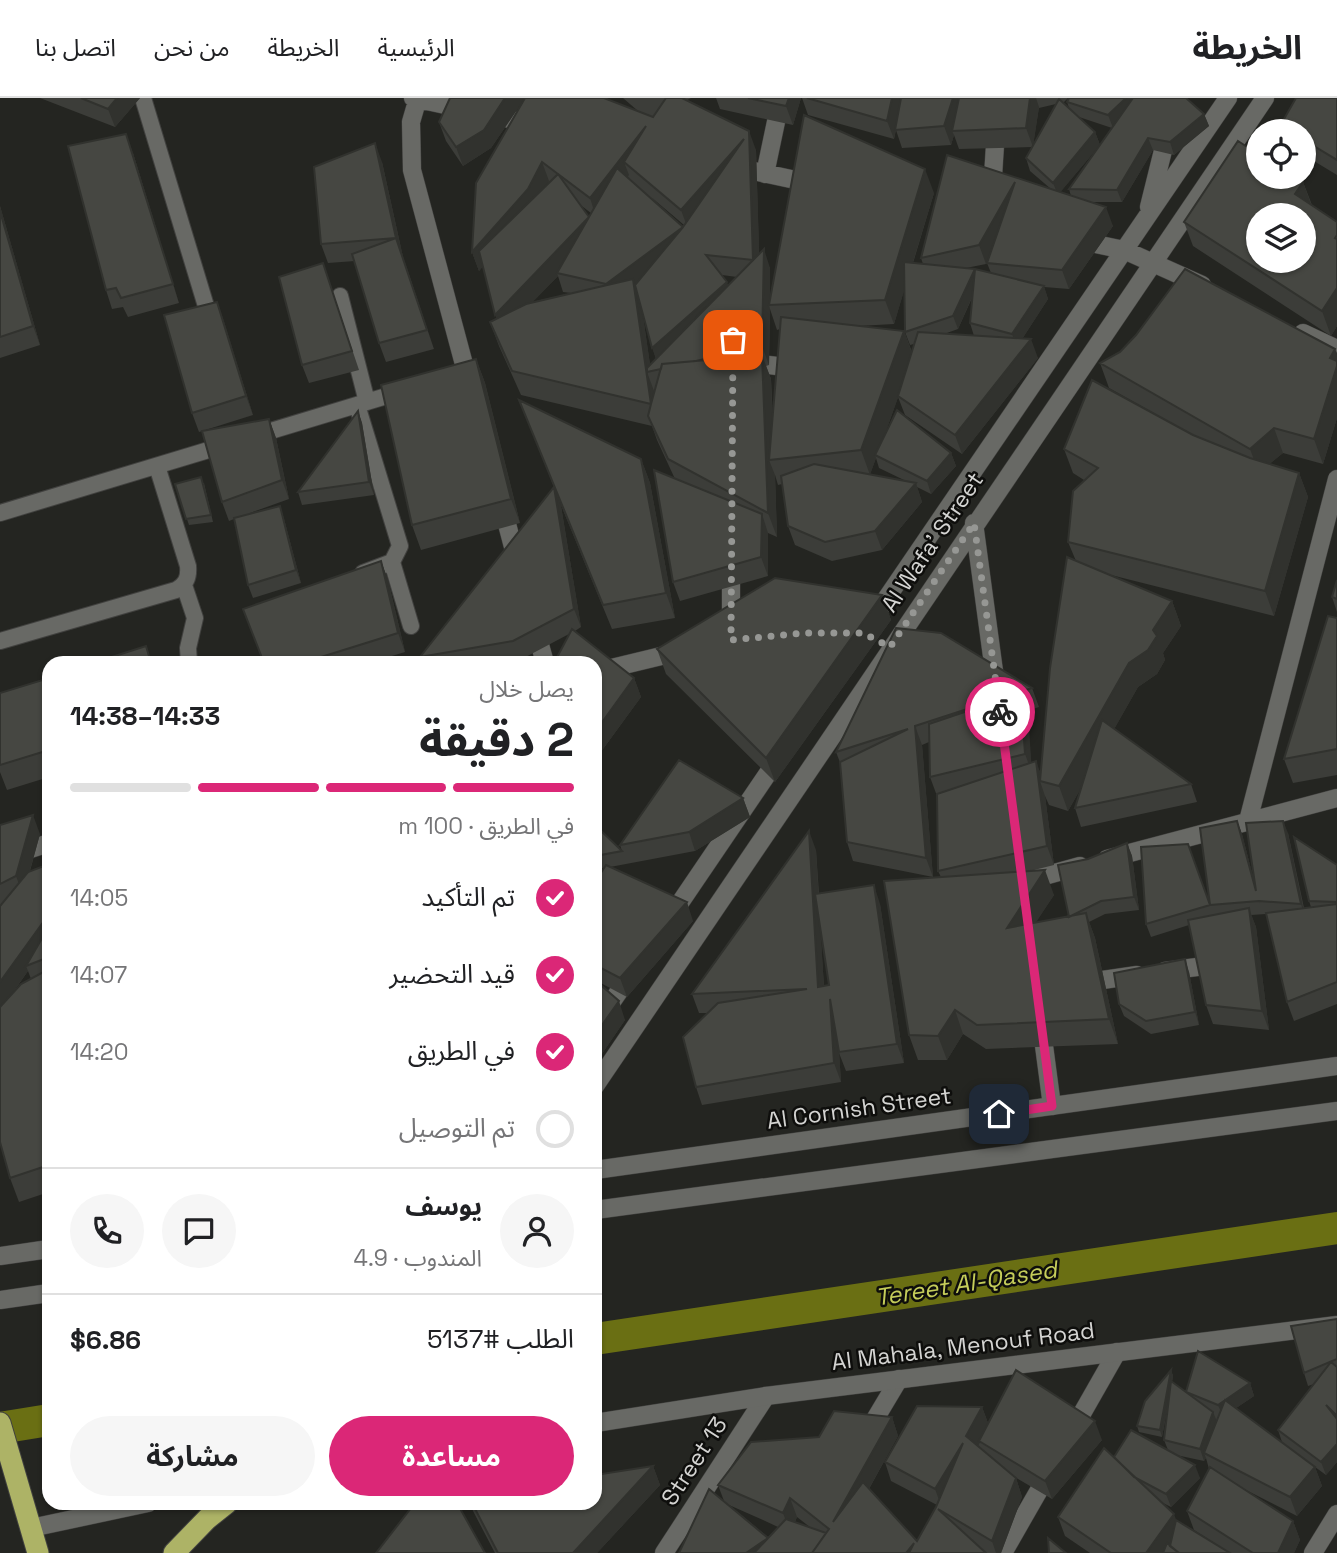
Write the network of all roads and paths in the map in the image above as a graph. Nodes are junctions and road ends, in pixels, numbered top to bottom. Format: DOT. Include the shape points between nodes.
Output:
graph roads {
  1 [pos="143,98"];
  2 [pos="416,98"];
  3 [pos="781,98"];
  4 [pos="998,98"];
  5 [pos="1176,98"];
  6 [pos="1228,98"];
  7 [pos="1265,98"];
  8 [pos="553,128"];
  9 [pos="712,162"];
  10 [pos="765,174"];
  11 [pos="831,188"];
  12 [pos="990,208"];
  13 [pos="1146,218"];
  14 [pos="1057,236"];
  15 [pos="1124,250"];
  16 [pos="1152,262"];
  17 [pos="1214,291"];
  18 [pos="340,296"];
  19 [pos="1288,326"];
  20 [pos="218,345"];
  21 [pos="1337,349"];
  22 [pos="733,361"];
  23 [pos="818,372"];
  24 [pos="404,391"];
  25 [pos="473,397"];
  26 [pos="362,404"];
  27 [pos="157,466"];
  28 [pos="1337,479"];
  29 [pos="498,490"];
  30 [pos="0,513"];
  31 [pos="974,523"];
  32 [pos="732,547"];
  33 [pos="392,562"];
  34 [pos="347,578"];
  35 [pos="523,583"];
  36 [pos="184,585"];
  37 [pos="530,610"];
  38 [pos="411,626"];
  39 [pos="0,641"];
  40 [pos="890,647"];
  41 [pos="189,656"];
  42 [pos="543,656"];
  43 [pos="637,661"];
  44 [pos="602,670"];
  45 [pos="623,681"];
  46 [pos="999,704"];
  47 [pos="793,737"];
  48 [pos="1337,798"];
  49 [pos="1248,821"];
  50 [pos="42,846"];
  51 [pos="0,859"];
  52 [pos="1022,882"];
  53 [pos="675,910"];
  54 [pos="649,914"];
  55 [pos="661,931"];
  56 [pos="639,963"];
  57 [pos="1213,964"];
  58 [pos="1064,985"];
  59 [pos="1038,1002"];
  60 [pos="602,1016"];
  61 [pos="1337,1066"];
  62 [pos="602,1076"];
  63 [pos="1052,1106"];
  64 [pos="1337,1111"];
  65 [pos="602,1169"];
  66 [pos="602,1209"];
  67 [pos="42,1250"];
  68 [pos="0,1256"];
  69 [pos="42,1294"];
  70 [pos="0,1300"];
  71 [pos="1337,1325"];
  72 [pos="1117,1352"];
  73 [pos="899,1379"];
  74 [pos="766,1396"];
  75 [pos="602,1422"];
  76 [pos="0,1423"];
  77 [pos="857,1448"];
  78 [pos="102,1510"];
  79 [pos="218,1510"];
  80 [pos="1337,1514"];
  81 [pos="29,1521"];
  82 [pos="38,1553"];
  83 [pos="174,1553"];
  84 [pos="664,1553"];
  85 [pos="1003,1553"];
  86 [pos="1312,1553"];
  1 -- 20 [label="lane"];
  2 -- 8 [label="street"];
  2 -- 25 [label="street" via="411,122 412,170"];
  3 -- 10 [label="street"];
  4 -- 12 [label="street"];
  5 -- 13 [label="street"];
  6 -- 13 [label="street, Al Wafa' Street"];
  7 -- 16 [label="street, Al Wafa' Street"];
  9 -- 10 [label="street" via="735,174"];
  10 -- 11 [label="street"];
  13 -- 15 [label="street, Al Wafa' Street"];
  14 -- 15 [label="street"];
  15 -- 16 [label="street"];
  15 -- 40 [label="street, Al Wafa' Street" via="858,633"];
  16 -- 17 [label="street"];
  16 -- 31 [label="street, Al Wafa' Street"];
  18 -- 26 [label="lane"];
  19 -- 21 [label="street"];
  22 -- 23 [label="street"];
  24 -- 26 [label="lane"];
  26 -- 27 [label="lane" via="245,432"];
  26 -- 33 [label="lane" via="400,546"];
  27 -- 30 [label="lane"];
  27 -- 36 [label="lane" via="188,566"];
  28 -- 49 [label="street"];
  29 -- 35 [label="street"];
  31 -- 40 [label="street, Al Wafa' Street"];
  31 -- 46 [label="street"];
  32 -- 43 [label="street" via="724,642"];
  33 -- 34 [label="lane"];
  33 -- 38 [label="lane"];
  36 -- 39 [label="lane"];
  36 -- 41 [label="lane" via="195,618"];
  37 -- 42 [label="street"];
  40 -- 62 [label="street, Al Wafa' Street"];
  43 -- 44 [label="street"];
  43 -- 45 [label="street"];
  47 -- 53 [label="street"];
  48 -- 49 [label="street"];
  49 -- 52 [label="street"];
  50 -- 51 [label="street"];
  53 -- 54 [label="street"];
  53 -- 55 [label="street"];
  56 -- 60 [label="street"];
  57 -- 58 [label="street"];
  59 -- 63 [label="street"];
  61 -- 63 [label="street, Al Cornish Street"];
  63 -- 65 [label="street, Al Cornish Street"];
  64 -- 66 [label="street"];
  67 -- 68 [label="street"];
  69 -- 70 [label="street"];
  71 -- 72 [label="street, Al Mahala, Menouf Road"];
  72 -- 73 [label="street, Al Mahala, Menouf Road"];
  72 -- 85 [label="street"];
  73 -- 74 [label="street, Al Mahala, Menouf Road"];
  73 -- 77 [label="street"];
  74 -- 75 [label="street, Al Mahala, Menouf Road"];
  74 -- 84 [label="street, Street 13"];
  76 -- 81 [label="highway"];
  78 -- 81 [label="street"];
  79 -- 83 [label="highway"];
  80 -- 86 [label="street"];
  81 -- 82 [label="highway"];
}
